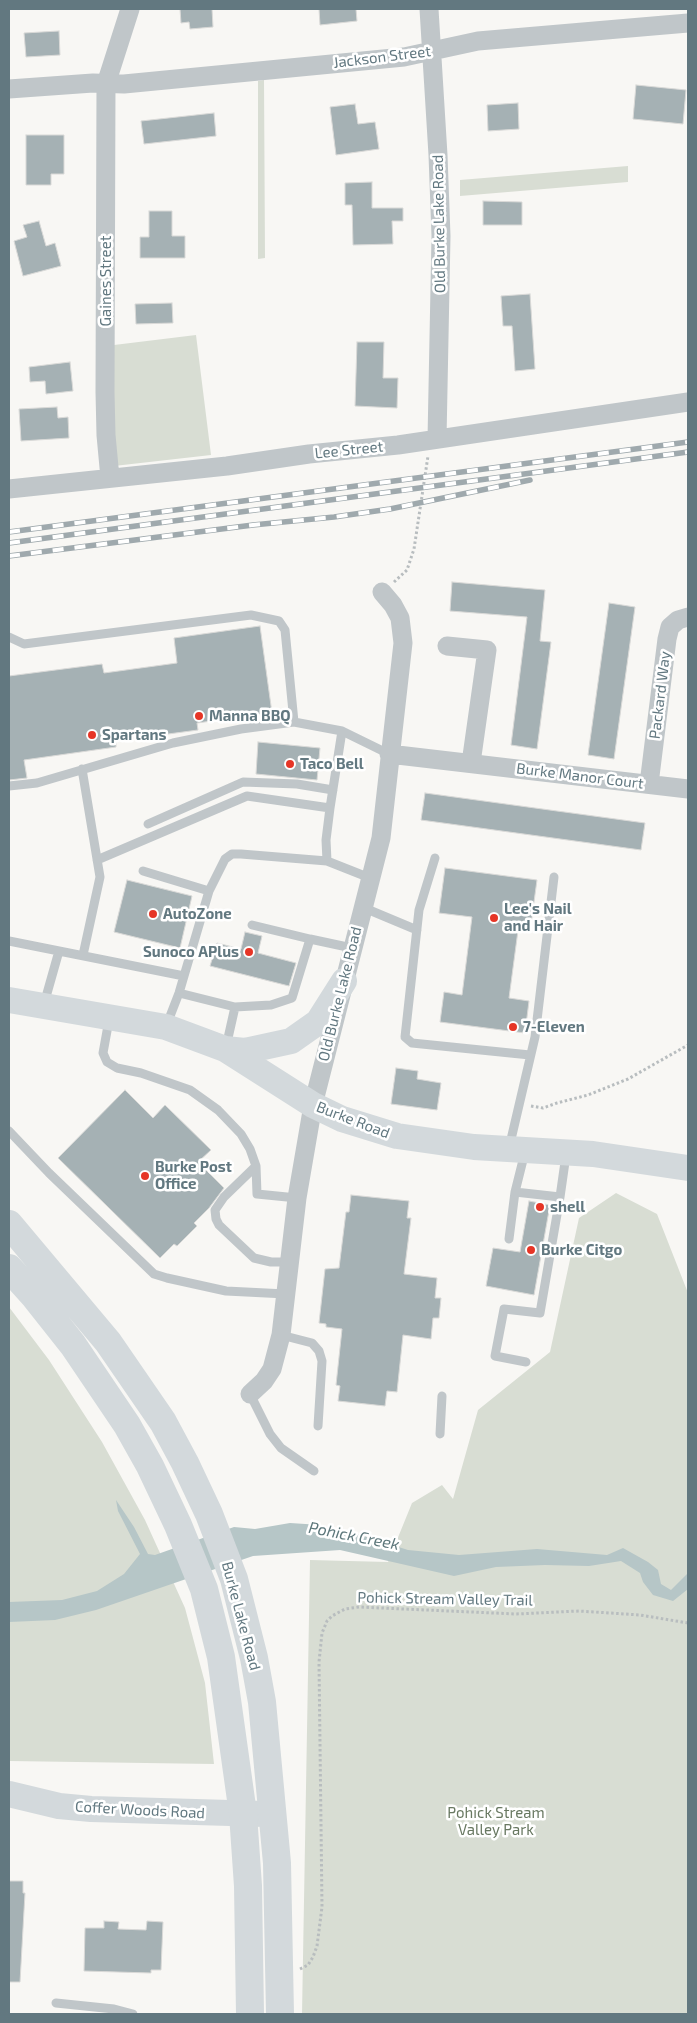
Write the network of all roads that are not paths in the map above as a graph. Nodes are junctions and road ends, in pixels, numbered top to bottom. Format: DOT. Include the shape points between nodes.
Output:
graph roads {
  1 [pos="130,9"];
  2 [pos="429,9"];
  3 [pos="667,17"];
  4 [pos="688,23"];
  5 [pos="433,51"];
  6 [pos="106,84"];
  7 [pos="9,89"];
  8 [pos="688,402"];
  9 [pos="433,439"];
  10 [pos="110,478"];
  11 [pos="9,488"];
  12 [pos="382,592"];
  13 [pos="688,618"];
  14 [pos="9,637"];
  15 [pos="447,646"];
  16 [pos="294,722"];
  17 [pos="342,731"];
  18 [pos="389,754"];
  19 [pos="471,764"];
  20 [pos="82,769"];
  21 [pos="649,784"];
  22 [pos="9,786"];
  23 [pos="688,789"];
  24 [pos="333,790"];
  25 [pos="330,808"];
  26 [pos="148,824"];
  27 [pos="435,858"];
  28 [pos="96,860"];
  29 [pos="327,861"];
  30 [pos="143,871"];
  31 [pos="554,877"];
  32 [pos="370,878"];
  33 [pos="209,892"];
  34 [pos="362,907"];
  35 [pos="252,925"];
  36 [pos="417,930"];
  37 [pos="310,940"];
  38 [pos="9,941"];
  39 [pos="352,948"];
  40 [pos="58,951"];
  41 [pos="83,955"];
  42 [pos="184,976"];
  43 [pos="344,981"];
  44 [pos="179,993"];
  45 [pos="9,1000"];
  46 [pos="44,1006"];
  47 [pos="235,1007"];
  48 [pos="109,1017"];
  49 [pos="166,1027"];
  50 [pos="225,1049"];
  51 [pos="530,1055"];
  52 [pos="313,1105"];
  53 [pos="9,1131"];
  54 [pos="517,1149"];
  55 [pos="566,1152"];
  56 [pos="256,1166"];
  57 [pos="688,1168"];
  58 [pos="515,1192"];
  59 [pos="560,1197"];
  60 [pos="296,1198"];
  61 [pos="9,1224"];
  62 [pos="509,1239"];
  63 [pos="290,1262"];
  64 [pos="9,1268"];
  65 [pos="286,1294"];
  66 [pos="281,1334"];
  67 [pos="526,1362"];
  68 [pos="250,1394"];
  69 [pos="442,1396"];
  70 [pos="318,1426"];
  71 [pos="440,1434"];
  72 [pos="314,1471"];
  73 [pos="9,1794"];
  74 [pos="243,1814"];
  75 [pos="274,1814"];
  76 [pos="56,2003"];
  77 [pos="133,2014"];
  78 [pos="250,2014"];
  79 [pos="280,2014"];
  1 -- 6 [label="street, Gaines Street"];
  2 -- 5 [label="street, Old Burke Lake Road"];
  3 -- 4 [label="street, Jackson Street"];
  3 -- 5 [label="street, Jackson Street" via="478,41"];
  5 -- 6 [label="street, Jackson Street" via="394,58"];
  5 -- 9 [label="street, Old Burke Lake Road" via="441,236"];
  6 -- 7 [label="street"];
  6 -- 10 [label="street, Gaines Street" via="105,392"];
  8 -- 9 [label="street, Lee Street"];
  9 -- 10 [label="street, Lee Street"];
  10 -- 11 [label="street, Lee Street"];
  12 -- 18 [label="street, Old Burke Lake Road" via="400,618 403,643"];
  13 -- 21 [label="street, Packard Way" via="678,620 670,627 667,639"];
  14 -- 16 [label="lane" via="24,644 251,615 279,622 285,630"];
  15 -- 19 [label="street" via="487,650"];
  16 -- 17 [label="lane"];
  16 -- 20 [label="lane" via="173,743"];
  17 -- 18 [label="lane"];
  17 -- 24 [label="lane"];
  18 -- 19 [label="street, Burke Manor Court"];
  18 -- 32 [label="street, Old Burke Lake Road" via="381,838"];
  19 -- 21 [label="street, Burke Manor Court"];
  20 -- 22 [label="lane" via="37,783"];
  20 -- 28 [label="lane"];
  21 -- 23 [label="street, Burke Manor Court"];
  24 -- 25 [label="lane"];
  24 -- 26 [label="lane" via="297,784 243,782"];
  25 -- 28 [label="lane" via="247,796"];
  25 -- 29 [label="lane"];
  27 -- 36 [label="lane" via="419,910"];
  28 -- 41 [label="lane" via="100,877"];
  29 -- 32 [label="lane"];
  29 -- 33 [label="lane" via="232,854 225,859"];
  30 -- 33 [label="lane"];
  31 -- 51 [label="lane"];
  32 -- 34 [label="street, Old Burke Lake Road"];
  33 -- 42 [label="lane"];
  34 -- 36 [label="lane"];
  34 -- 39 [label="street, Old Burke Lake Road"];
  35 -- 37 [label="lane"];
  36 -- 51 [label="lane" via="405,1037 412,1043"];
  37 -- 39 [label="lane"];
  37 -- 47 [label="lane" via="292,998 271,1005"];
  38 -- 40 [label="lane"];
  39 -- 43 [label="street, Old Burke Lake Road"];
  40 -- 41 [label="lane"];
  40 -- 46 [label="lane"];
  41 -- 42 [label="lane"];
  42 -- 44 [label="lane"];
  43 -- 50 [label="street" via="318,1022 298,1037 270,1047 245,1051"];
  43 -- 52 [label="street, Old Burke Lake Road"];
  44 -- 47 [label="lane"];
  44 -- 49 [label="lane"];
  45 -- 46 [label="street, Burke Road"];
  46 -- 48 [label="street, Burke Road"];
  47 -- 50 [label="lane"];
  48 -- 49 [label="street, Burke Road"];
  48 -- 56 [label="lane" via="103,1054 107,1062 190,1090 218,1110 241,1134"];
  49 -- 50 [label="street, Burke Road"];
  50 -- 52 [label="street, Burke Road"];
  51 -- 54 [label="lane" via="519,1104"];
  52 -- 54 [label="street, Burke Road" via="342,1119 397,1136 474,1147"];
  52 -- 60 [label="street, Old Burke Lake Road"];
  53 -- 65 [label="lane" via="49,1174 154,1274 226,1291"];
  54 -- 55 [label="street, Burke Road"];
  54 -- 58 [label="lane"];
  55 -- 57 [label="street, Burke Road"];
  55 -- 59 [label="lane"];
  56 -- 60 [label="lane" via="256,1194"];
  56 -- 63 [label="lane" via="224,1197 216,1210 216,1219 254,1258"];
  58 -- 59 [label="lane"];
  58 -- 62 [label="lane"];
  59 -- 67 [label="lane" via="540,1313 504,1309 495,1356"];
  60 -- 63 [label="street, Old Burke Lake Road"];
  61 -- 75 [label="main road, Burke Lake Road" via="108,1342 142,1390 163,1422 209,1514 234,1579 254,1658"];
  63 -- 65 [label="street, Old Burke Lake Road"];
  64 -- 74 [label="main road, Burke Lake Road" via="107,1393 128,1425 178,1524 204,1589 221,1657"];
  65 -- 66 [label="street, Old Burke Lake Road"];
  66 -- 68 [label="street, Old Burke Lake Road" via="272,1369 264,1382"];
  66 -- 70 [label="lane" via="312,1343 319,1351 322,1361"];
  68 -- 72 [label="lane" via="270,1434 281,1448"];
  69 -- 71 [label="lane"];
  73 -- 74 [label="street, Coffer Woods Road" via="59,1806 91,1809"];
  74 -- 75 [label="street, Coffer Woods Road"];
  74 -- 78 [label="main road, Burke Lake Road"];
  75 -- 79 [label="main road, Burke Lake Road"];
  76 -- 77 [label="lane"];
}
